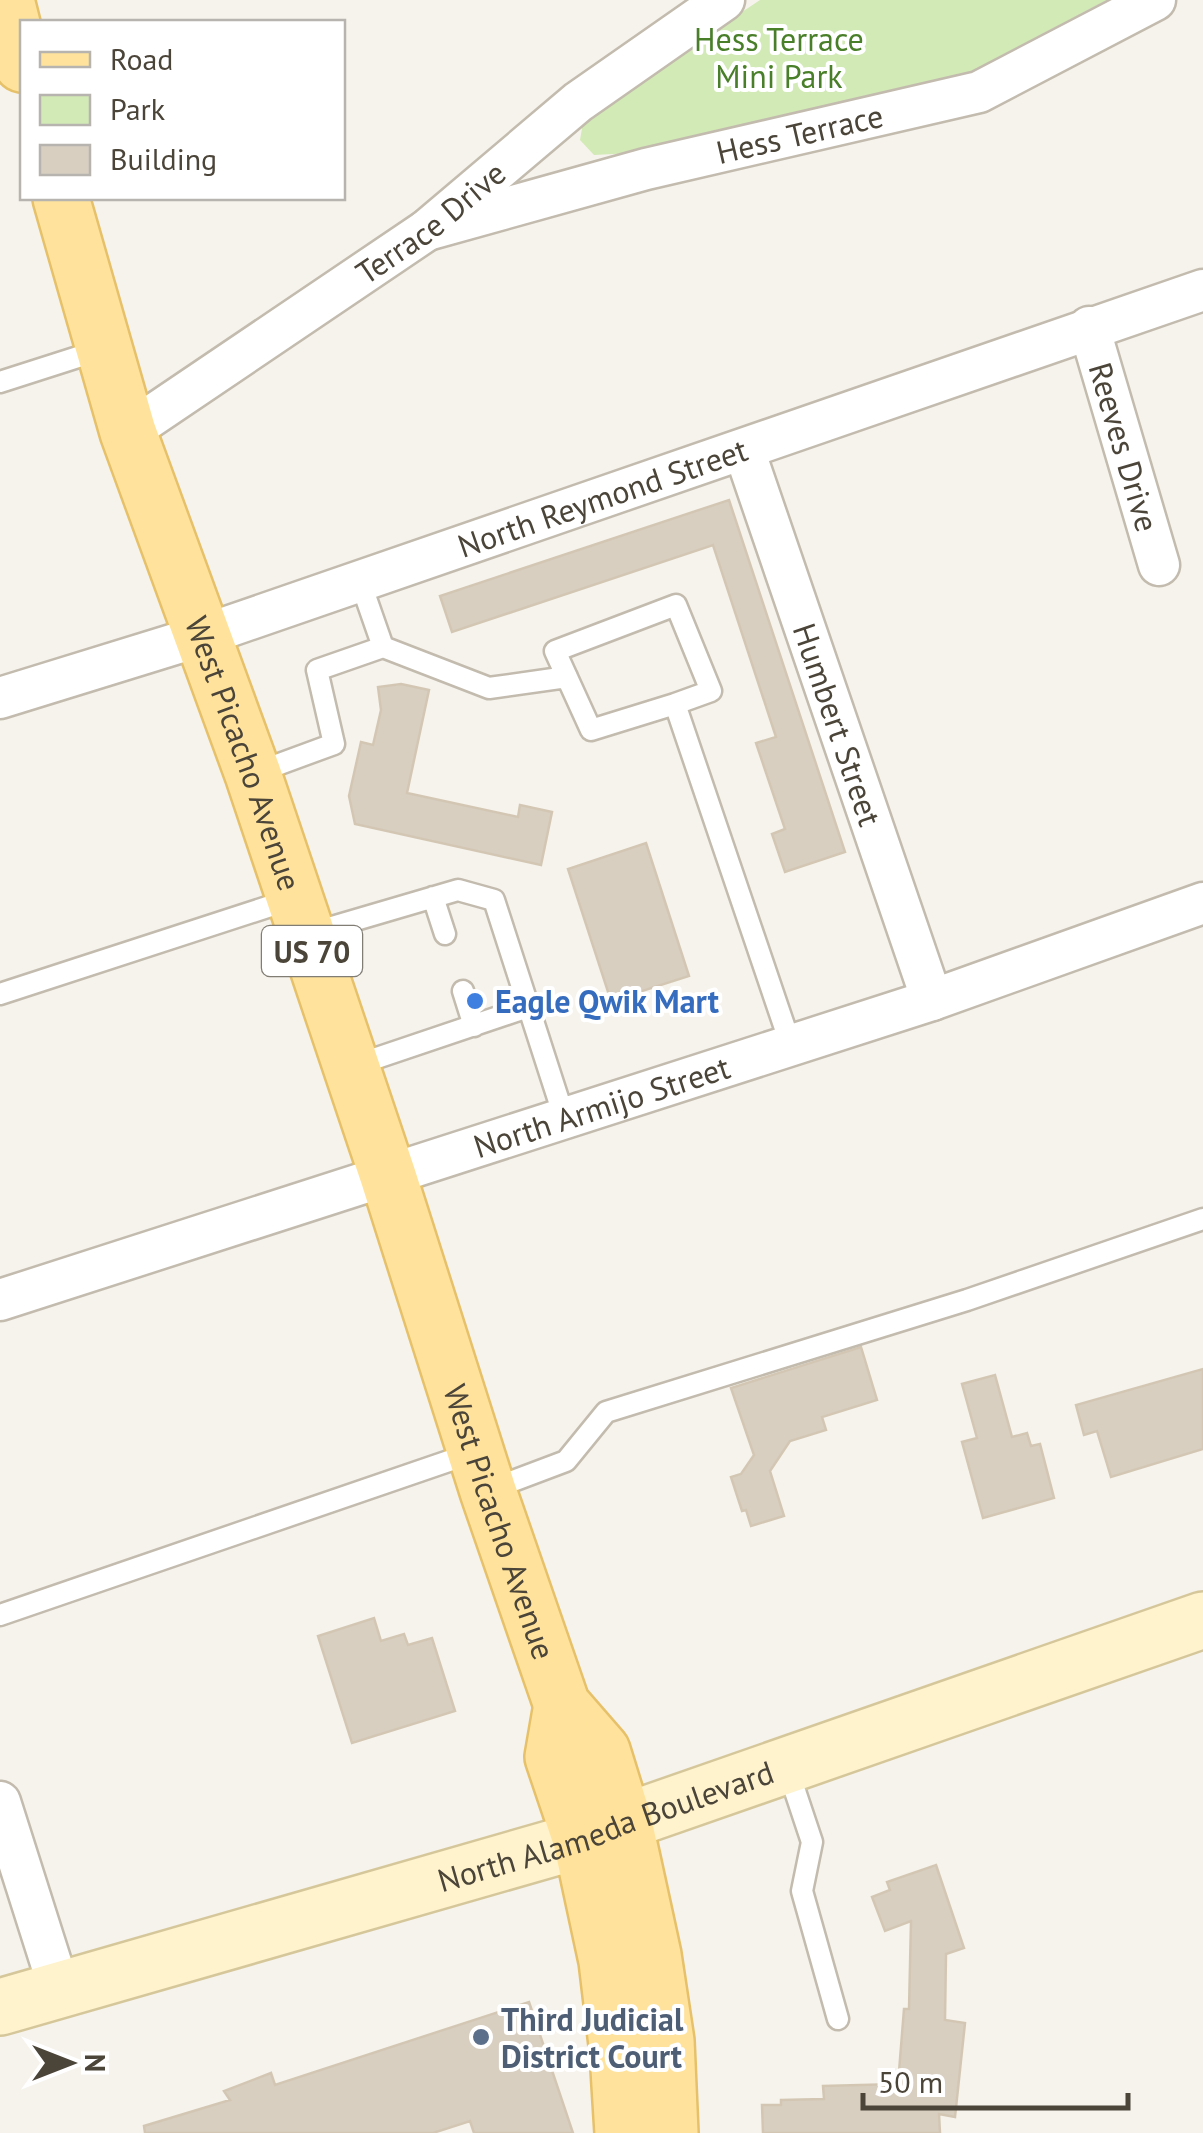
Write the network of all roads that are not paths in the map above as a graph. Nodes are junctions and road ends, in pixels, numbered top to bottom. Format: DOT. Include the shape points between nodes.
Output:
graph roads {
  1 [pos="6,0"];
  2 [pos="724,0"];
  3 [pos="1155,0"];
  4 [pos="20,56"];
  5 [pos="62,200"];
  6 [pos="428,230"];
  7 [pos="1203,290"];
  8 [pos="1089,327"];
  9 [pos="104,349"];
  10 [pos="0,382"];
  11 [pos="128,432"];
  12 [pos="744,450"];
  13 [pos="1159,566"];
  14 [pos="360,582"];
  15 [pos="204,635"];
  16 [pos="382,647"];
  17 [pos="566,677"];
  18 [pos="0,698"];
  19 [pos="675,704"];
  20 [pos="253,774"];
  21 [pos="433,896"];
  22 [pos="1203,904"];
  23 [pos="300,916"];
  24 [pos="444,934"];
  25 [pos="463,991"];
  26 [pos="0,994"];
  27 [pos="932,1000"];
  28 [pos="528,1007"];
  29 [pos="474,1026"];
  30 [pos="791,1046"];
  31 [pos="351,1066"];
  32 [pos="565,1120"];
  33 [pos="388,1176"];
  34 [pos="1203,1220"];
  35 [pos="0,1300"];
  36 [pos="481,1471"];
  37 [pos="0,1615"];
  38 [pos="1203,1620"];
  39 [pos="786,1766"];
  40 [pos="0,1802"];
  41 [pos="602,1831"];
  42 [pos="59,1988"];
  43 [pos="0,2007"];
  44 [pos="838,2020"];
  45 [pos="623,2133"];
  46 [pos="670,2133"];
  1 -- 4 [label="main road"];
  2 -- 6 [label="street, Terrace Drive" via="578,102"];
  3 -- 6 [label="street, Hess Terrace" via="979,92 646,169"];
  5 -- 9 [label="main road, West Picacho Avenue / US 70"];
  6 -- 11 [label="street, Terrace Drive"];
  7 -- 8 [label="street, North Reymond Street"];
  8 -- 12 [label="street, North Reymond Street"];
  8 -- 13 [label="street, Reeves Drive"];
  9 -- 10 [label="lane"];
  9 -- 11 [label="main road, West Picacho Avenue / US 70"];
  11 -- 15 [label="main road, West Picacho Avenue / US 70"];
  12 -- 14 [label="street, North Reymond Street"];
  12 -- 27 [label="street, Humbert Street"];
  14 -- 15 [label="street, North Reymond Street"];
  14 -- 16 [label="lane"];
  15 -- 18 [label="street, North Reymond Street"];
  15 -- 20 [label="main road, West Picacho Avenue / US 70"];
  16 -- 17 [label="lane" via="489,688"];
  16 -- 20 [label="lane" via="316,670 334,744"];
  17 -- 19 [label="lane" via="591,730"];
  17 -- 19 [label="lane" via="555,650 676,605 711,691"];
  19 -- 30 [label="lane"];
  20 -- 23 [label="main road, West Picacho Avenue / US 70"];
  21 -- 23 [label="lane"];
  21 -- 24 [label="lane"];
  21 -- 28 [label="lane" via="458,890 494,900"];
  22 -- 27 [label="street, North Armijo Street"];
  23 -- 26 [label="lane"];
  23 -- 31 [label="main road, West Picacho Avenue / US 70"];
  25 -- 29 [label="lane"];
  27 -- 30 [label="street, North Armijo Street"];
  28 -- 29 [label="lane"];
  28 -- 32 [label="lane"];
  29 -- 31 [label="lane"];
  30 -- 32 [label="street, North Armijo Street"];
  31 -- 33 [label="main road, West Picacho Avenue / US 70"];
  32 -- 33 [label="street, North Armijo Street"];
  33 -- 35 [label="street, North Armijo Street"];
  33 -- 36 [label="main road, West Picacho Avenue / US 70"];
  34 -- 36 [label="lane" via="606,1412 566,1461"];
  36 -- 37 [label="lane"];
  36 -- 41 [label="main road, West Picacho Avenue / US 70" via="562,1706 553,1757"];
  38 -- 39 [label="street, North Alameda Boulevard"];
  39 -- 41 [label="street, North Alameda Boulevard"];
  39 -- 44 [label="lane" via="812,1842 802,1891"];
  40 -- 42 [label="street"];
  41 -- 42 [label="street, North Alameda Boulevard"];
  41 -- 45 [label="main road, West Picacho Avenue / US 70"];
  41 -- 46 [label="main road, West Picacho Avenue / US 70" via="653,1955"];
  42 -- 43 [label="street, North Alameda Boulevard"];
}
